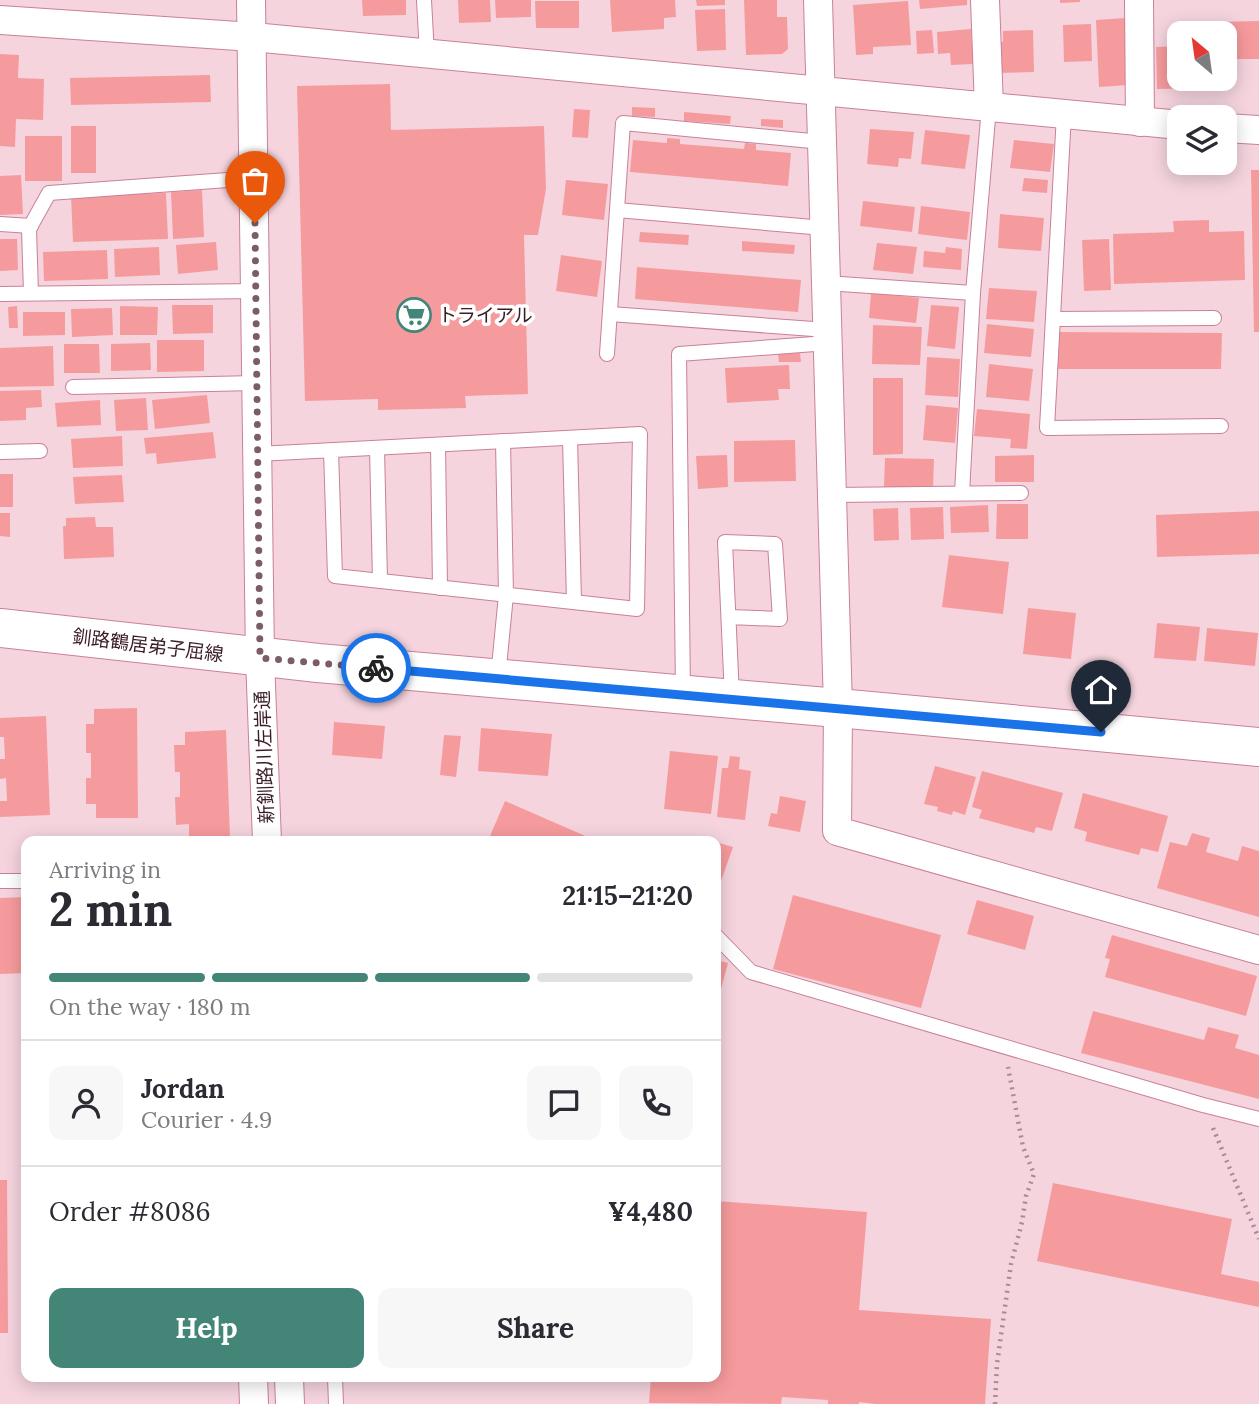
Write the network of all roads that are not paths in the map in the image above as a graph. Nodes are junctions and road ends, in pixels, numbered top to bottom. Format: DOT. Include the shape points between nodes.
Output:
graph roads {
  1 [pos="251,0"];
  2 [pos="424,0"];
  3 [pos="818,0"];
  4 [pos="985,0"];
  5 [pos="1139,0"];
  6 [pos="0,20"];
  7 [pos="253,37"];
  8 [pos="427,54"];
  9 [pos="821,91"];
  10 [pos="989,107"];
  11 [pos="1064,114"];
  12 [pos="1140,122"];
  13 [pos="1167,124"];
  14 [pos="1237,129"];
  15 [pos="1259,130"];
  16 [pos="822,142"];
  17 [pos="254,178"];
  18 [pos="617,210"];
  19 [pos="0,224"];
  20 [pos="31,226"];
  21 [pos="824,228"];
  22 [pos="826,283"];
  23 [pos="256,291"];
  24 [pos="0,293"];
  25 [pos="31,293"];
  26 [pos="973,293"];
  27 [pos="610,314"];
  28 [pos="1214,318"];
  29 [pos="1053,319"];
  30 [pos="828,336"];
  31 [pos="607,354"];
  32 [pos="257,383"];
  33 [pos="74,387"];
  34 [pos="1222,426"];
  35 [pos="570,438"];
  36 [pos="503,441"];
  37 [pos="438,445"];
  38 [pos="377,448"];
  39 [pos="331,450"];
  40 [pos="40,451"];
  41 [pos="0,452"];
  42 [pos="258,454"];
  43 [pos="1021,493"];
  44 [pos="961,494"];
  45 [pos="832,495"];
  46 [pos="380,581"];
  47 [pos="440,588"];
  48 [pos="506,595"];
  49 [pos="573,602"];
  50 [pos="729,617"];
  51 [pos="0,628"];
  52 [pos="260,658"];
  53 [pos="498,679"];
  54 [pos="683,695"];
  55 [pos="732,699"];
  56 [pos="838,708"];
  57 [pos="1259,747"];
  58 [pos="267,836"];
  59 [pos="0,881"];
  60 [pos="21,881"];
  61 [pos="721,941"];
  62 [pos="1259,950"];
  63 [pos="1259,1119"];
  64 [pos="253,1382"];
  65 [pos="289,1382"];
  66 [pos="335,1382"];
  67 [pos="254,1404"];
  68 [pos="290,1404"];
  69 [pos="336,1404"];
  1 -- 7 [label="street, 新釧路川左岸通"];
  2 -- 8 [label="lane"];
  3 -- 9 [label="street"];
  4 -- 10 [label="street"];
  5 -- 12 [label="street"];
  6 -- 7 [label="street"];
  7 -- 8 [label="street"];
  7 -- 17 [label="street, 新釧路川左岸通"];
  8 -- 9 [label="street"];
  9 -- 10 [label="street"];
  9 -- 16 [label="street"];
  10 -- 11 [label="street"];
  10 -- 26 [label="lane"];
  11 -- 12 [label="street"];
  11 -- 29 [label="lane"];
  12 -- 13 [label="street"];
  14 -- 15 [label="street"];
  16 -- 18 [label="lane" via="623,123"];
  16 -- 21 [label="street"];
  17 -- 20 [label="lane" via="49,192"];
  17 -- 23 [label="street, 新釧路川左岸通"];
  18 -- 21 [label="lane"];
  18 -- 27 [label="lane"];
  19 -- 20 [label="lane"];
  20 -- 25 [label="lane"];
  21 -- 22 [label="street"];
  22 -- 26 [label="lane"];
  22 -- 30 [label="street"];
  23 -- 25 [label="lane"];
  23 -- 32 [label="street, 新釧路川左岸通"];
  24 -- 25 [label="lane"];
  26 -- 44 [label="lane"];
  27 -- 30 [label="lane"];
  27 -- 31 [label="lane"];
  28 -- 29 [label="lane"];
  29 -- 34 [label="lane" via="1047,428"];
  30 -- 45 [label="street"];
  30 -- 54 [label="lane" via="679,354"];
  32 -- 33 [label="lane"];
  32 -- 42 [label="street, 新釧路川左岸通"];
  35 -- 36 [label="lane"];
  35 -- 49 [label="lane"];
  35 -- 49 [label="lane" via="640,434 637,609"];
  36 -- 37 [label="lane"];
  36 -- 48 [label="lane"];
  37 -- 38 [label="lane"];
  37 -- 47 [label="lane"];
  38 -- 39 [label="lane"];
  38 -- 46 [label="lane"];
  39 -- 42 [label="lane"];
  39 -- 46 [label="lane" via="335,576"];
  40 -- 41 [label="lane"];
  42 -- 52 [label="street, 新釧路川左岸通"];
  43 -- 44 [label="lane"];
  44 -- 45 [label="lane"];
  45 -- 56 [label="street"];
  46 -- 47 [label="lane"];
  47 -- 48 [label="lane"];
  48 -- 49 [label="lane"];
  48 -- 53 [label="lane"];
  50 -- 50 [label="lane" via="725,542 775,544 780,619"];
  50 -- 55 [label="lane"];
  51 -- 52 [label="main road, 釧路鶴居弟子屈線"];
  52 -- 53 [label="main road, 釧路鶴居弟子屈線"];
  52 -- 58 [label="street, 新釧路川左岸通"];
  53 -- 54 [label="main road, 釧路鶴居弟子屈線"];
  54 -- 55 [label="main road, 釧路鶴居弟子屈線"];
  55 -- 56 [label="main road, 釧路鶴居弟子屈線"];
  56 -- 57 [label="main road, 釧路鶴居弟子屈線"];
  56 -- 62 [label="street" via="837,831"];
  59 -- 60 [label="lane"];
  61 -- 63 [label="lane" via="751,972"];
  64 -- 67 [label="street"];
  65 -- 68 [label="street"];
  66 -- 69 [label="lane"];
}
